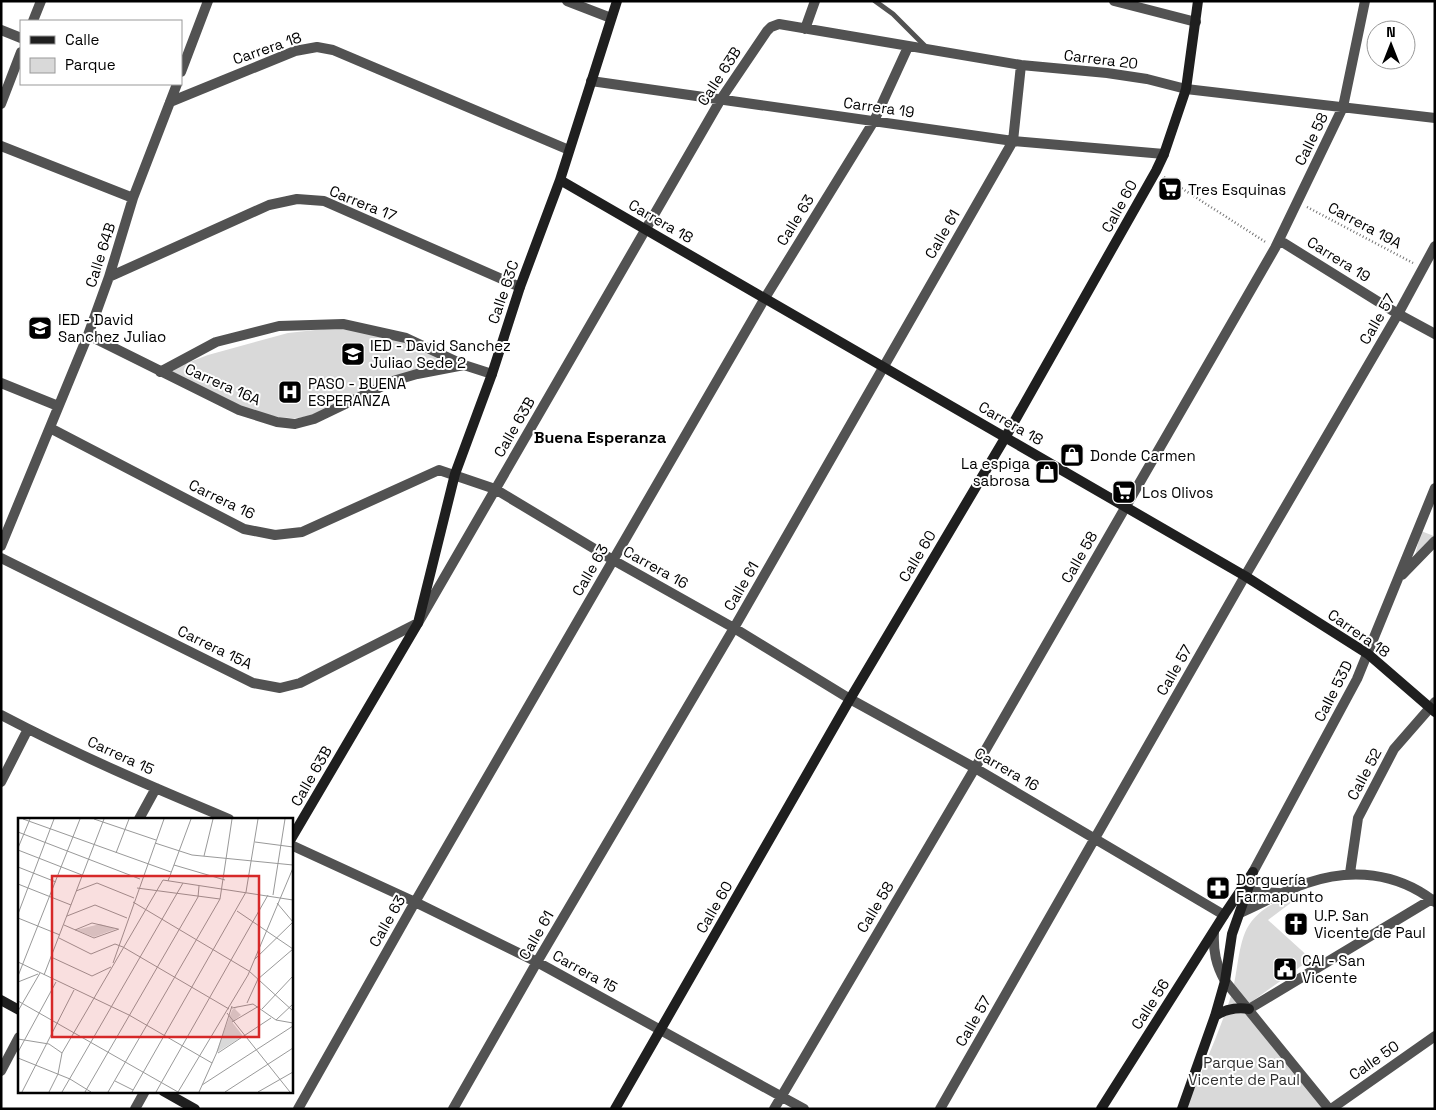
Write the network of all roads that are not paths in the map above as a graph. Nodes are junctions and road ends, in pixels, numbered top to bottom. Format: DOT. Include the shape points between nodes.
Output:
graph roads {
  1 [pos="41,1"];
  2 [pos="208,1"];
  3 [pos="567,1"];
  4 [pos="617,1"];
  5 [pos="815,1"];
  6 [pos="875,1"];
  7 [pos="1114,1"];
  8 [pos="1198,1"];
  9 [pos="1365,1"];
  10 [pos="611,18"];
  11 [pos="33,20"];
  12 [pos="1196,22"];
  13 [pos="805,29"];
  14 [pos="1,30"];
  15 [pos="767,31"];
  16 [pos="20,38"];
  17 [pos="908,47"];
  18 [pos="930,50"];
  19 [pos="20,55"];
  20 [pos="1021,65"];
  21 [pos="182,69"];
  22 [pos="591,81"];
  23 [pos="177,85"];
  24 [pos="1186,88"];
  25 [pos="721,99"];
  26 [pos="170,102"];
  27 [pos="1,104"];
  28 [pos="1343,107"];
  29 [pos="1435,118"];
  30 [pos="874,121"];
  31 [pos="1013,141"];
  32 [pos="1,146"];
  33 [pos="569,150"];
  34 [pos="1164,154"];
  35 [pos="560,180"];
  36 [pos="133,198"];
  37 [pos="646,230"];
  38 [pos="1277,244"];
  39 [pos="1435,246"];
  40 [pos="109,277"];
  41 [pos="520,287"];
  42 [pos="765,298"];
  43 [pos="1398,314"];
  44 [pos="1435,334"];
  45 [pos="88,335"];
  46 [pos="464,365"];
  47 [pos="883,367"];
  48 [pos="160,372"];
  49 [pos="492,374"];
  50 [pos="1,383"];
  51 [pos="58,406"];
  52 [pos="50,428"];
  53 [pos="1006,438"];
  54 [pos="455,474"];
  55 [pos="1435,488"];
  56 [pos="496,489"];
  57 [pos="1126,507"];
  58 [pos="1435,541"];
  59 [pos="1,546"];
  60 [pos="1,558"];
  61 [pos="613,560"];
  62 [pos="1245,576"];
  63 [pos="1397,580"];
  64 [pos="418,623"];
  65 [pos="734,628"];
  66 [pos="1368,654"];
  67 [pos="850,699"];
  68 [pos="1433,707"];
  69 [pos="1,715"];
  70 [pos="28,730"];
  71 [pos="975,768"];
  72 [pos="1,782"];
  73 [pos="156,788"];
  74 [pos="140,818"];
  75 [pos="227,818"];
  76 [pos="292,837"];
  77 [pos="1095,838"];
  78 [pos="292,845"];
  79 [pos="1253,872"];
  80 [pos="1350,873"];
  81 [pos="1248,888"];
  82 [pos="1290,890"];
  83 [pos="1433,900"];
  84 [pos="415,902"];
  85 [pos="1240,914"];
  86 [pos="1224,915"];
  87 [pos="1214,932"];
  88 [pos="537,962"];
  89 [pos="1225,981"];
  90 [pos="1,1000"];
  91 [pos="18,1009"];
  92 [pos="1249,1009"];
  93 [pos="1215,1016"];
  94 [pos="660,1029"];
  95 [pos="1435,1036"];
  96 [pos="18,1039"];
  97 [pos="1,1072"];
  98 [pos="144,1092"];
  99 [pos="165,1092"];
  100 [pos="781,1095"];
  101 [pos="135,1109"];
  102 [pos="195,1109"];
  103 [pos="298,1109"];
  104 [pos="453,1109"];
  105 [pos="615,1109"];
  106 [pos="774,1109"];
  107 [pos="804,1109"];
  108 [pos="940,1109"];
  109 [pos="1101,1109"];
  110 [pos="1182,1109"];
  111 [pos="1330,1109"];
  1 -- 11 [label="street"];
  2 -- 21 [label="street"];
  3 -- 10 [label="street"];
  4 -- 10 [label="street, Calle 63C"];
  5 -- 13 [label="street"];
  6 -- 18 [label="lane"];
  7 -- 12 [label="street"];
  8 -- 12 [label="street, Calle 60"];
  9 -- 28 [label="street, Calle 58"];
  10 -- 22 [label="street, Calle 63C"];
  12 -- 24 [label="street, Calle 60"];
  13 -- 15 [label="street, Carrera 20" via="779,24"];
  13 -- 17 [label="street, Carrera 20"];
  14 -- 16 [label="street"];
  15 -- 25 [label="street, Calle 63B"];
  17 -- 18 [label="street, Carrera 20"];
  17 -- 30 [label="street, Calle 63"];
  18 -- 20 [label="street, Carrera 20"];
  19 -- 27 [label="street"];
  20 -- 24 [label="street, Carrera 20" via="1107,73"];
  20 -- 31 [label="street, Calle 61"];
  22 -- 25 [label="street, Carrera 19"];
  22 -- 33 [label="street, Calle 63C"];
  23 -- 26 [label="street, Calle 64B"];
  24 -- 28 [label="street, Carrera 20"];
  24 -- 34 [label="street, Calle 60"];
  25 -- 30 [label="street, Carrera 19"];
  25 -- 37 [label="street, Calle 63B"];
  26 -- 33 [label="street, Carrera 18" via="294,52 317,48 333,50"];
  26 -- 36 [label="street, Calle 64B"];
  28 -- 29 [label="street, Carrera 20"];
  28 -- 38 [label="street, Calle 58"];
  30 -- 31 [label="street, Carrera 19"];
  30 -- 42 [label="street, Calle 63"];
  31 -- 34 [label="street, Carrera 19"];
  31 -- 47 [label="street, Calle 61"];
  32 -- 36 [label="street"];
  33 -- 35 [label="street, Calle 63C"];
  34 -- 53 [label="street, Calle 60"];
  35 -- 37 [label="street, Carrera 18"];
  35 -- 41 [label="street, Calle 63C"];
  36 -- 40 [label="street, Calle 64B"];
  37 -- 42 [label="street, Carrera 18"];
  37 -- 56 [label="street, Calle 63B"];
  38 -- 43 [label="street, Carrera 19"];
  38 -- 57 [label="street, Calle 58"];
  39 -- 43 [label="street, Calle 57"];
  40 -- 41 [label="street, Carrera 17" via="269,205 297,199 324,201"];
  40 -- 45 [label="street, Calle 64B"];
  41 -- 49 [label="street, Calle 63C"];
  42 -- 47 [label="street, Carrera 18"];
  42 -- 61 [label="street, Calle 63"];
  43 -- 44 [label="street, Carrera 19"];
  43 -- 62 [label="street, Calle 57"];
  45 -- 48 [label="street, Carrera 16A"];
  45 -- 51 [label="street, Calle 64B"];
  46 -- 48 [label="street" via="406,338 343,324 278,326 216,342"];
  46 -- 48 [label="street, Carrera 16A" via="393,381 314,419 294,424 239,410"];
  46 -- 49 [label="street, Carrera 16A"];
  47 -- 53 [label="street, Carrera 18"];
  47 -- 65 [label="street, Calle 61"];
  49 -- 54 [label="street, Calle 63C"];
  50 -- 51 [label="street"];
  51 -- 52 [label="street, Calle 64B"];
  52 -- 54 [label="street, Carrera 16" via="244,529 275,535 302,532 439,470"];
  52 -- 59 [label="street, Calle 64B"];
  53 -- 57 [label="street, Carrera 18"];
  53 -- 67 [label="street, Calle 60"];
  54 -- 56 [label="street, Carrera 16"];
  54 -- 64 [label="street, Calle 63C"];
  55 -- 63 [label="street, Calle 53D"];
  56 -- 61 [label="street, Carrera 16"];
  56 -- 64 [label="street, Calle 63B"];
  57 -- 62 [label="street, Carrera 18"];
  57 -- 71 [label="street, Calle 58"];
  58 -- 63 [label="street"];
  60 -- 64 [label="street, Carrera 15A" via="253,682 280,688 300,683"];
  61 -- 65 [label="street, Carrera 16"];
  61 -- 84 [label="street, Calle 63"];
  62 -- 66 [label="street, Carrera 18"];
  62 -- 77 [label="street, Calle 57"];
  63 -- 66 [label="street, Calle 53D"];
  64 -- 76 [label="street, Calle 63B"];
  65 -- 67 [label="street, Carrera 16"];
  65 -- 88 [label="street, Calle 61"];
  66 -- 68 [label="street, Carrera 18"];
  66 -- 79 [label="street, Calle 53D"];
  67 -- 71 [label="street, Carrera 16"];
  67 -- 94 [label="street, Calle 60"];
  68 -- 80 [label="street, Calle 52" via="1394,750 1358,818"];
  69 -- 70 [label="street, Carrera 15"];
  70 -- 72 [label="street"];
  70 -- 73 [label="street, Carrera 15"];
  71 -- 77 [label="street, Carrera 16"];
  71 -- 100 [label="street, Calle 58"];
  73 -- 74 [label="street"];
  73 -- 75 [label="street, Carrera 15"];
  77 -- 86 [label="street, Carrera 16"];
  77 -- 108 [label="street, Calle 57"];
  78 -- 84 [label="street, Carrera 15"];
  79 -- 81 [label="street, Calle 53D"];
  79 -- 86 [label="street, Calle 53D"];
  80 -- 82 [label="street"];
  80 -- 83 [label="street" via="1395,880"];
  81 -- 82 [label="street" via="1269,893"];
  81 -- 85 [label="street, Calle 53D"];
  82 -- 85 [label="street"];
  83 -- 92 [label="street"];
  84 -- 88 [label="street, Carrera 15"];
  84 -- 103 [label="street, Calle 63"];
  85 -- 89 [label="street, Calle 53D" via="1232,934"];
  86 -- 87 [label="street, Calle 56"];
  87 -- 89 [label="street" via="1215,958"];
  87 -- 109 [label="street, Calle 56"];
  88 -- 94 [label="street, Carrera 15"];
  88 -- 104 [label="street, Calle 61"];
  89 -- 92 [label="street"];
  89 -- 93 [label="street, Calle 53D"];
  90 -- 91 [label="street"];
  92 -- 93 [label="street" via="1231,1008"];
  92 -- 111 [label="street"];
  93 -- 110 [label="street, Calle 53D"];
  94 -- 100 [label="street, Carrera 15"];
  94 -- 105 [label="street, Calle 60"];
  95 -- 111 [label="street, Calle 50"];
  96 -- 97 [label="street"];
  98 -- 101 [label="street"];
  99 -- 102 [label="street"];
  100 -- 106 [label="street, Calle 58"];
  100 -- 107 [label="street, Carrera 15"];
}
